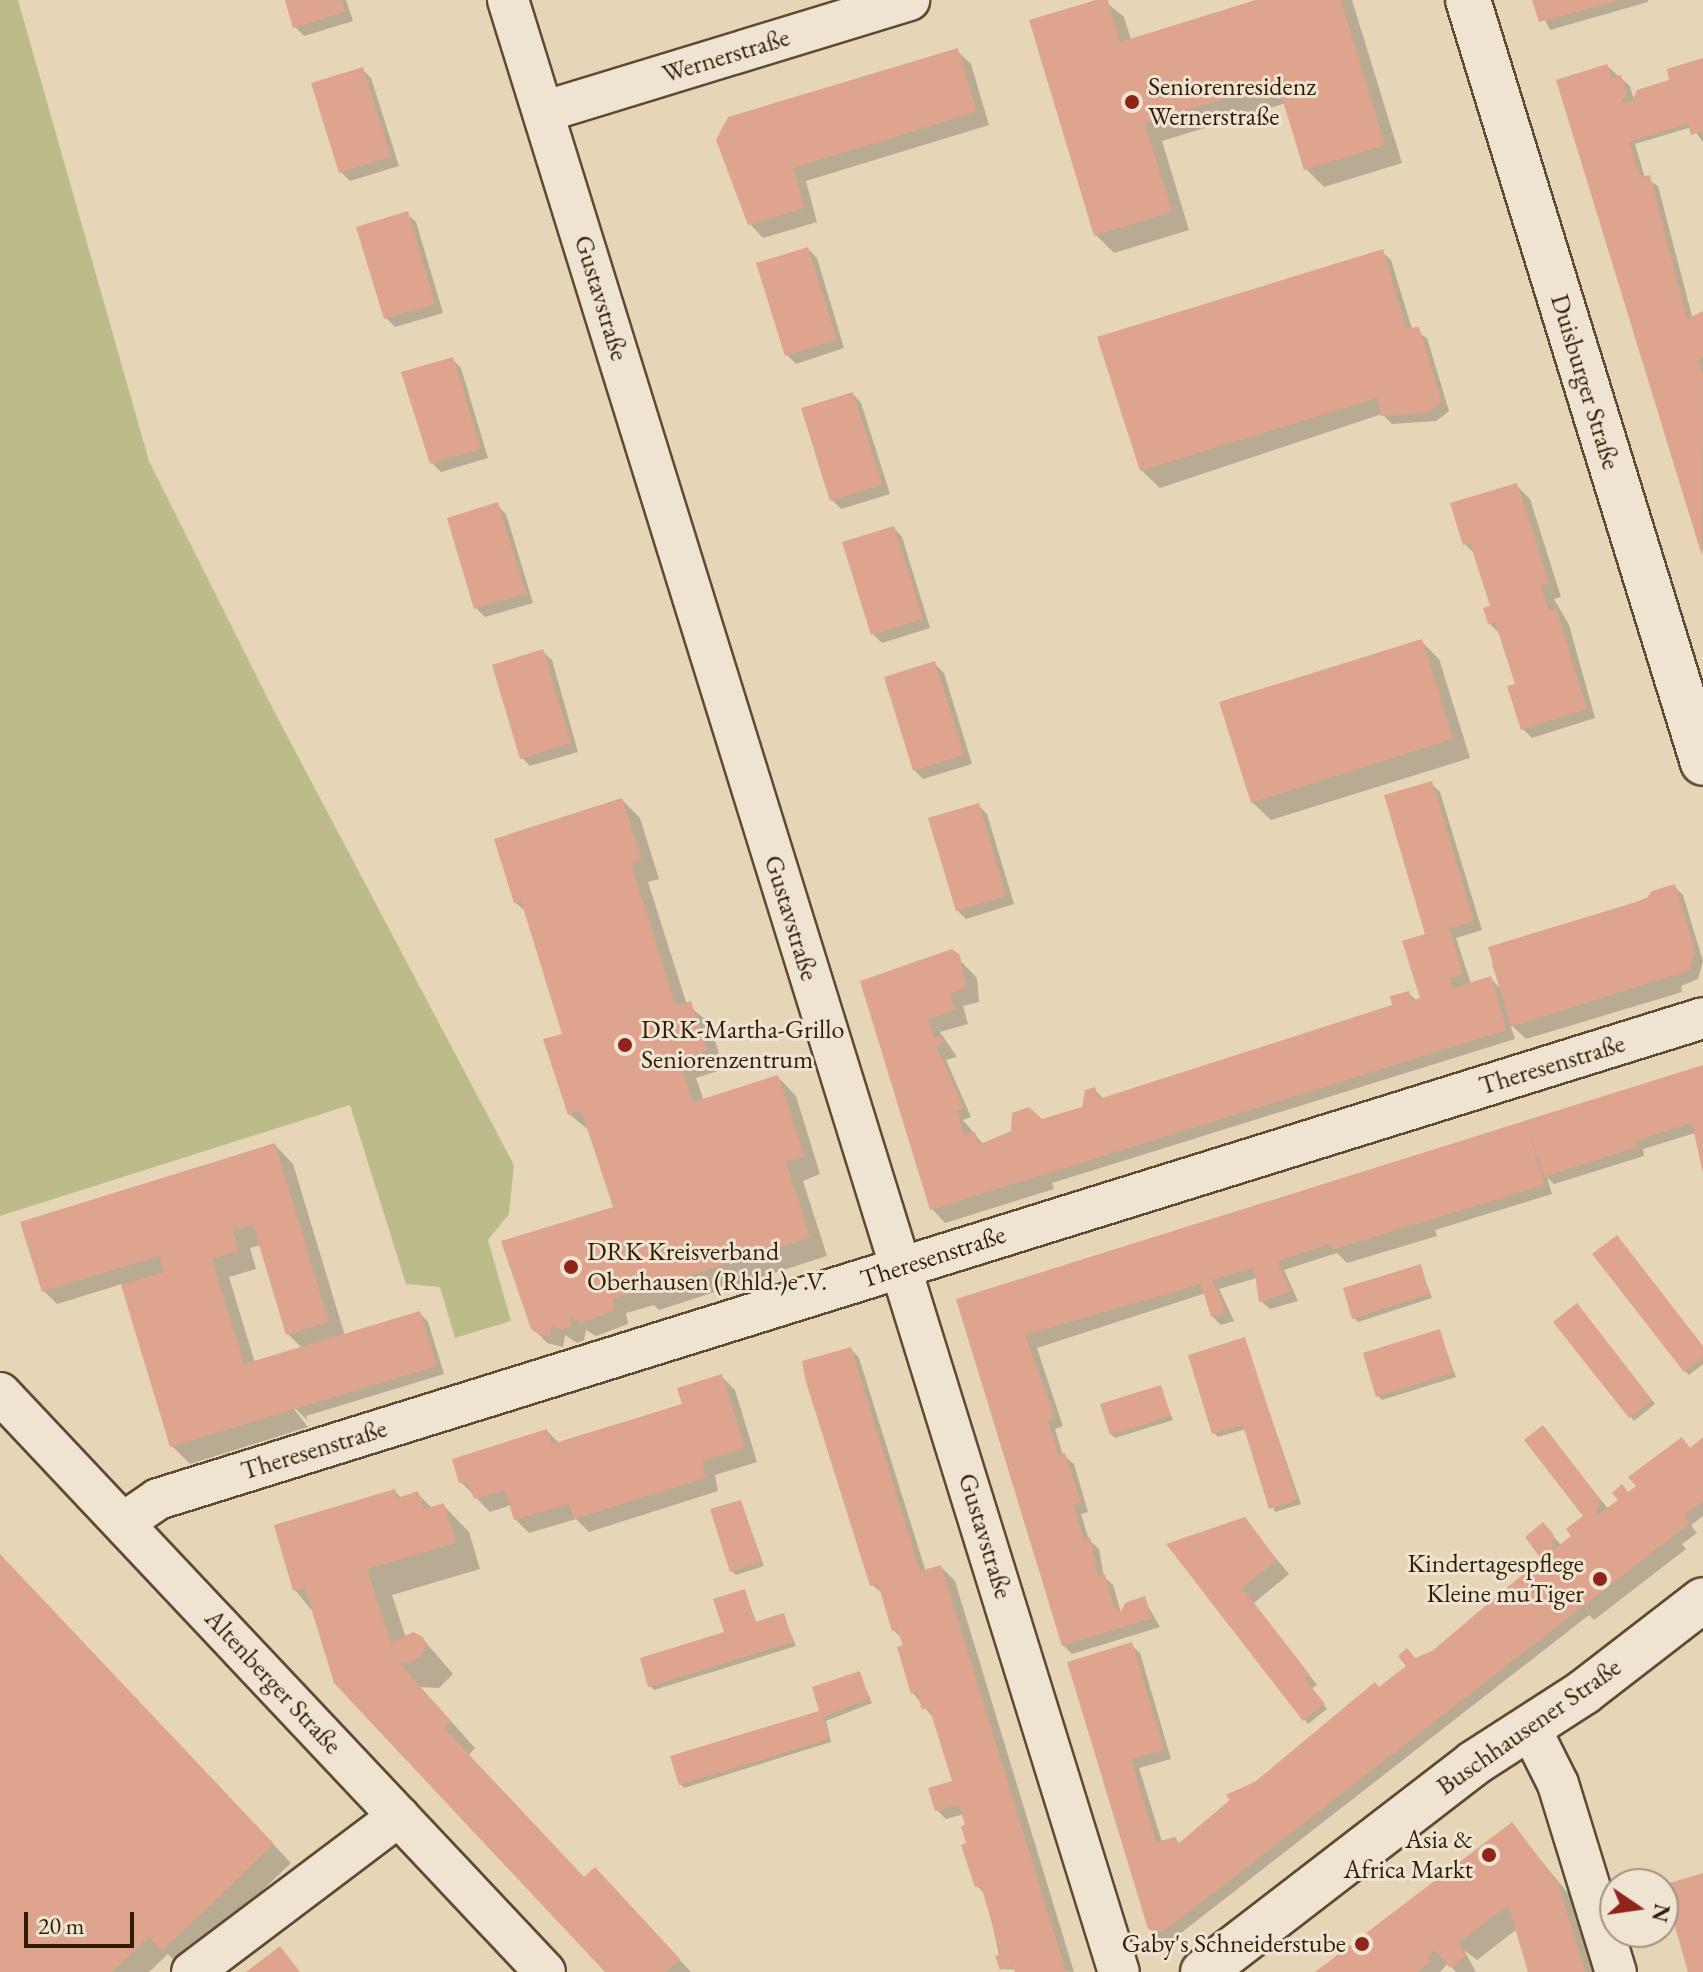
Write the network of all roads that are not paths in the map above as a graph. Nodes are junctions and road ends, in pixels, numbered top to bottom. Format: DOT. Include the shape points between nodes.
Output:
graph roads {
  1 [pos="508,0"];
  2 [pos="909,0"];
  3 [pos="1468,0"];
  4 [pos="543,112"];
  5 [pos="1703,763"];
  6 [pos="1703,1018"];
  7 [pos="900,1266"];
  8 [pos="0,1393"];
  9 [pos="123,1523"];
  10 [pos="1703,1600"];
  11 [pos="1531,1730"];
  12 [pos="399,1816"];
  13 [pos="192,1972"];
  14 [pos="545,1972"];
  15 [pos="1119,1972"];
  16 [pos="1203,1972"];
  17 [pos="1616,1972"];
  1 -- 4 [label="street, Gustavstraße"];
  2 -- 4 [label="street, Wernerstraße"];
  3 -- 5 [label="main road, Duisburger Straße"];
  4 -- 7 [label="street, Gustavstraße"];
  6 -- 7 [label="street, Theresenstraße"];
  7 -- 9 [label="street, Theresenstraße" via="158,1499"];
  7 -- 15 [label="street, Gustavstraße"];
  8 -- 9 [label="street, Altenberger Straße"];
  9 -- 12 [label="street, Altenberger Straße"];
  10 -- 11 [label="main road, Buschhausener Straße"];
  11 -- 16 [label="main road, Buschhausener Straße" via="1474,1763"];
  11 -- 17 [label="street" via="1558,1784"];
  12 -- 13 [label="street"];
  12 -- 14 [label="street, Altenberger Straße"];
}
